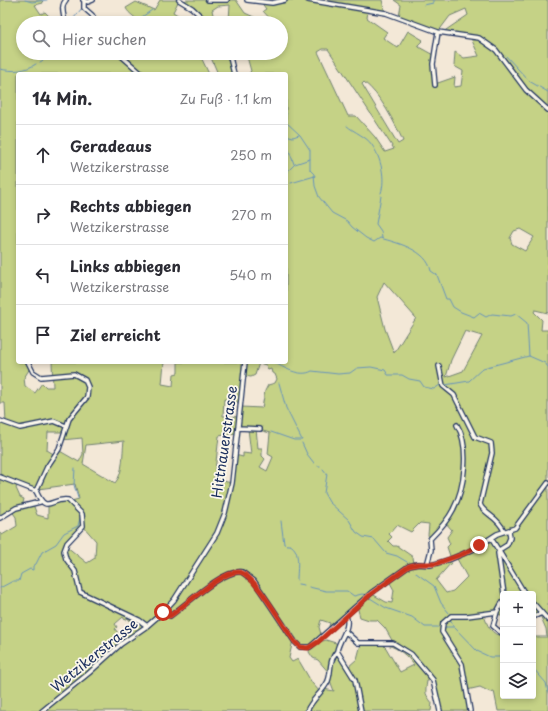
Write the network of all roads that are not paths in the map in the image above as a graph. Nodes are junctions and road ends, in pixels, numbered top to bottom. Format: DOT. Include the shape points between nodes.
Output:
graph roads {
  1 [pos="66,0"];
  2 [pos="93,0"];
  3 [pos="179,0"];
  4 [pos="208,0"];
  5 [pos="227,0"];
  6 [pos="247,0"];
  7 [pos="285,0"];
  8 [pos="308,0"];
  9 [pos="83,1"];
  10 [pos="185,1"];
  11 [pos="64,16"];
  12 [pos="93,16"];
  13 [pos="201,16"];
  14 [pos="438,32"];
  15 [pos="126,60"];
  16 [pos="231,60"];
  17 [pos="140,72"];
  18 [pos="234,72"];
  19 [pos="435,85"];
  20 [pos="548,110"];
  21 [pos="29,364"];
  22 [pos="246,364"];
  23 [pos="439,366"];
  24 [pos="0,421"];
  25 [pos="457,425"];
  26 [pos="66,426"];
  27 [pos="238,428"];
  28 [pos="260,429"];
  29 [pos="0,477"];
  30 [pos="548,484"];
  31 [pos="36,491"];
  32 [pos="40,502"];
  33 [pos="0,518"];
  34 [pos="509,530"];
  35 [pos="504,531"];
  36 [pos="491,538"];
  37 [pos="499,550"];
  38 [pos="427,565"];
  39 [pos="504,591"];
  40 [pos="523,591"];
  41 [pos="500,606"];
  42 [pos="536,606"];
  43 [pos="163,612"];
  44 [pos="497,612"];
  45 [pos="542,613"];
  46 [pos="346,616"];
  47 [pos="536,616"];
  48 [pos="548,620"];
  49 [pos="147,626"];
  50 [pos="500,631"];
  51 [pos="346,632"];
  52 [pos="337,650"];
  53 [pos="42,711"];
  54 [pos="307,711"];
  55 [pos="361,711"];
  56 [pos="440,711"];
  57 [pos="470,711"];
  1 -- 11 [label="street" via="62,9"];
  2 -- 9 [label="street"];
  3 -- 10 [label="street"];
  4 -- 5 [label="street"];
  6 -- 7 [label="street" via="272,3"];
  8 -- 14 [label="street" via="392,14"];
  9 -- 12 [label="street" via="84,8"];
  10 -- 13 [label="street"];
  14 -- 19 [label="street" via="433,64"];
  14 -- 20 [label="street" via="470,36 487,42 532,96"];
  15 -- 17 [label="street"];
  16 -- 18 [label="street"];
  21 -- 26 [label="street" via="33,372 41,377 74,374 87,383 87,397 72,414"];
  22 -- 27 [label="street, Hittnauerstrasse"];
  23 -- 35 [label="street" via="443,386 454,395 476,436 491,443 492,453 480,504"];
  24 -- 26 [label="street" via="20,428 56,421"];
  25 -- 38 [label="street" via="464,443 460,491 453,511 430,539 431,550"];
  26 -- 31 [label="street" via="58,450 46,467"];
  27 -- 28 [label="street"];
  27 -- 43 [label="street, Hittnauerstrasse" via="232,480 220,528 174,600"];
  29 -- 31 [label="street"];
  30 -- 34 [label="street" via="517,526"];
  31 -- 32 [label="street"];
  32 -- 33 [label="street" via="16,508"];
  32 -- 49 [label="street" via="48,505 68,500 82,514 83,526 67,543 64,551 66,559 75,571 80,592"];
  34 -- 35 [label="street, Wetzikerstrasse"];
  34 -- 37 [label="street" via="510,538 507,545"];
  35 -- 36 [label="street, Wetzikerstrasse"];
  36 -- 37 [label="street"];
  36 -- 38 [label="street, Wetzikerstrasse" via="463,554"];
  37 -- 39 [label="street"];
  37 -- 40 [label="street"];
  38 -- 46 [label="street, Wetzikerstrasse" via="409,566"];
  41 -- 44 [label="street"];
  42 -- 45 [label="street"];
  43 -- 46 [label="street, Wetzikerstrasse" via="170,616 188,600 231,573 239,572 254,581 300,647 308,648 313,645"];
  43 -- 49 [label="street, Wetzikerstrasse"];
  44 -- 50 [label="street" via="493,626"];
  44 -- 57 [label="street" via="451,616 443,623 444,636 462,664"];
  45 -- 47 [label="street"];
  45 -- 48 [label="street"];
  46 -- 51 [label="street"];
  49 -- 53 [label="street, Wetzikerstrasse" via="121,644"];
  51 -- 52 [label="street"];
  51 -- 56 [label="street" via="358,643 393,643 409,652 433,680"];
  52 -- 54 [label="street" via="330,665 327,683"];
  52 -- 55 [label="street" via="355,680"];
}
